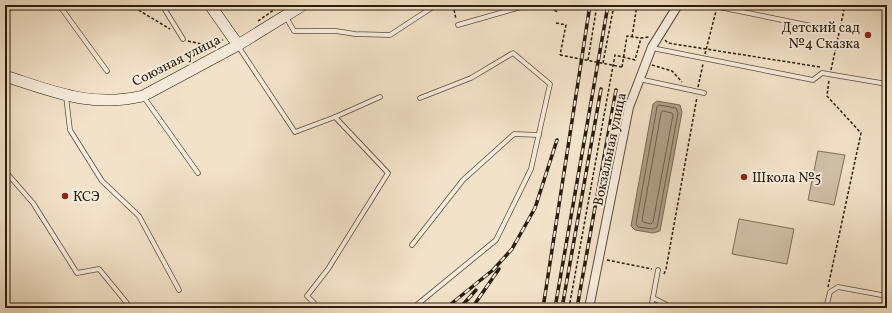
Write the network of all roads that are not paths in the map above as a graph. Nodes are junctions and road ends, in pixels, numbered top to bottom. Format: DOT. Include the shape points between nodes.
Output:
graph roads {
  1 [pos="10,5"];
  2 [pos="59,5"];
  3 [pos="162,5"];
  4 [pos="210,5"];
  5 [pos="303,5"];
  6 [pos="436,5"];
  7 [pos="528,5"];
  8 [pos="678,5"];
  9 [pos="709,5"];
  10 [pos="5,9"];
  11 [pos="285,17"];
  12 [pos="458,25"];
  13 [pos="826,29"];
  14 [pos="183,39"];
  15 [pos="235,41"];
  16 [pos="652,48"];
  17 [pos="107,71"];
  18 [pos="5,76"];
  19 [pos="639,79"];
  20 [pos="887,84"];
  21 [pos="704,93"];
  22 [pos="66,96"];
  23 [pos="143,96"];
  24 [pos="380,97"];
  25 [pos="420,98"];
  26 [pos="335,118"];
  27 [pos="539,135"];
  28 [pos="5,171"];
  29 [pos="198,173"];
  30 [pos="412,245"];
  31 [pos="658,270"];
  32 [pos="179,290"];
  33 [pos="887,296"];
  34 [pos="653,298"];
  35 [pos="131,308"];
  36 [pos="319,308"];
  37 [pos="413,308"];
  38 [pos="589,308"];
  39 [pos="651,308"];
  40 [pos="673,308"];
  41 [pos="826,308"];
  1 -- 10 [label="street"];
  2 -- 17 [label="lane"];
  3 -- 14 [label="lane"];
  4 -- 15 [label="street"];
  5 -- 11 [label="street, Союзная улица"];
  6 -- 11 [label="lane" via="390,35 294,31"];
  7 -- 12 [label="lane"];
  8 -- 16 [label="street, Вокзальная улица"];
  9 -- 13 [label="lane"];
  11 -- 15 [label="street, Союзная улица"];
  15 -- 23 [label="street, Союзная улица"];
  15 -- 26 [label="lane" via="295,132"];
  16 -- 19 [label="street, Вокзальная улица"];
  16 -- 20 [label="lane" via="813,80 822,73"];
  18 -- 22 [label="street, Союзная улица"];
  19 -- 21 [label="lane"];
  19 -- 38 [label="street, Вокзальная улица" via="629,107"];
  22 -- 23 [label="street, Союзная улица" via="93,101 113,101"];
  22 -- 32 [label="lane" via="70,130 102,181 139,216"];
  23 -- 29 [label="lane"];
  24 -- 26 [label="lane"];
  25 -- 27 [label="lane" via="472,78 513,53 550,84"];
  26 -- 36 [label="lane" via="388,174 328,269 307,296"];
  27 -- 30 [label="lane" via="514,134 463,180"];
  27 -- 37 [label="lane" via="530,169 496,240"];
  28 -- 35 [label="lane" via="33,203 77,272 99,269"];
  31 -- 34 [label="lane"];
  33 -- 41 [label="lane" via="838,287 830,292"];
  34 -- 39 [label="lane"];
  34 -- 40 [label="lane"];
}
